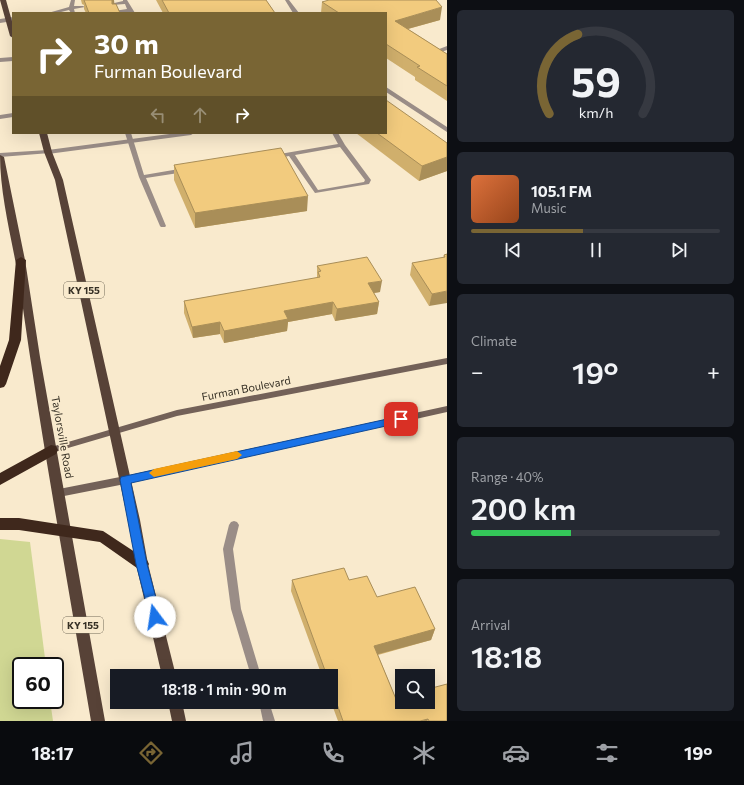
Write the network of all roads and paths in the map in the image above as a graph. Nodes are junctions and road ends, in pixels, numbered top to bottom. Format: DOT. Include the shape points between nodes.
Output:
graph roads {
  1 [pos="2,0"];
  2 [pos="73,0"];
  3 [pos="287,0"];
  4 [pos="126,1"];
  5 [pos="112,4"];
  6 [pos="83,7"];
  7 [pos="72,11"];
  8 [pos="131,11"];
  9 [pos="62,12"];
  10 [pos="116,12"];
  11 [pos="295,12"];
  12 [pos="11,19"];
  13 [pos="0,20"];
  14 [pos="447,48"];
  15 [pos="431,53"];
  16 [pos="12,59"];
  17 [pos="0,60"];
  18 [pos="387,90"];
  19 [pos="12,115"];
  20 [pos="0,117"];
  21 [pos="447,130"];
  22 [pos="44,134"];
  23 [pos="128,134"];
  24 [pos="184,134"];
  25 [pos="336,134"];
  26 [pos="131,142"];
  27 [pos="342,145"];
  28 [pos="48,152"];
  29 [pos="291,154"];
  30 [pos="0,156"];
  31 [pos="267,158"];
  32 [pos="189,170"];
  33 [pos="142,177"];
  34 [pos="162,226"];
  35 [pos="21,260"];
  36 [pos="447,361"];
  37 [pos="0,384"];
  38 [pos="447,409"];
  39 [pos="115,430"];
  40 [pos="52,450"];
  41 [pos="0,480"];
  42 [pos="125,480"];
  43 [pos="59,493"];
  44 [pos="0,524"];
  45 [pos="234,525"];
  46 [pos="66,530"];
  47 [pos="142,564"];
  48 [pos="167,669"];
  49 [pos="254,669"];
  50 [pos="176,709"];
  51 [pos="266,709"];
  52 [pos="98,721"];
  53 [pos="179,721"];
  54 [pos="269,721"];
  1 -- 12 [label="main road"];
  2 -- 7 [label="street"];
  3 -- 11 [label="street"];
  4 -- 5 [label="street"];
  4 -- 8 [label="street"];
  6 -- 7 [label="street"];
  7 -- 9 [label="street"];
  8 -- 10 [label="street"];
  12 -- 13 [label="street"];
  14 -- 15 [label="street"];
  16 -- 17 [label="street"];
  18 -- 21 [label="street"];
  19 -- 20 [label="street"];
  22 -- 28 [label="main road, KY 155"];
  23 -- 26 [label="street"];
  24 -- 26 [label="street"];
  25 -- 27 [label="street"];
  26 -- 28 [label="street"];
  26 -- 33 [label="street"];
  27 -- 29 [label="street"];
  27 -- 29 [label="street" via="368,180 367,183 317,192"];
  28 -- 30 [label="street"];
  28 -- 39 [label="main road, KY 155" via="59,180"];
  29 -- 31 [label="street"];
  30 -- 35 [label="main road, Taylorsville Road / KY 155"];
  32 -- 33 [label="street"];
  33 -- 34 [label="street"];
  35 -- 37 [label="highway" via="15,340"];
  35 -- 40 [label="main road, Taylorsville Road / KY 155"];
  36 -- 39 [label="street, Furman Boulevard" via="177,413"];
  38 -- 42 [label="street"];
  39 -- 40 [label="street, Furman Boulevard"];
  39 -- 42 [label="main road, KY 155"];
  40 -- 41 [label="highway"];
  40 -- 43 [label="main road, Taylorsville Road / KY 155"];
  42 -- 43 [label="street"];
  42 -- 47 [label="main road, KY 155"];
  43 -- 46 [label="main road, Taylorsville Road / KY 155"];
  44 -- 46 [label="highway"];
  45 -- 49 [label="street" via="228,549 236,609"];
  46 -- 47 [label="highway" via="103,537"];
  46 -- 52 [label="main road, Taylorsville Road / KY 155"];
  47 -- 48 [label="main road, KY 155"];
  50 -- 53 [label="main road"];
  51 -- 54 [label="street"];
}
